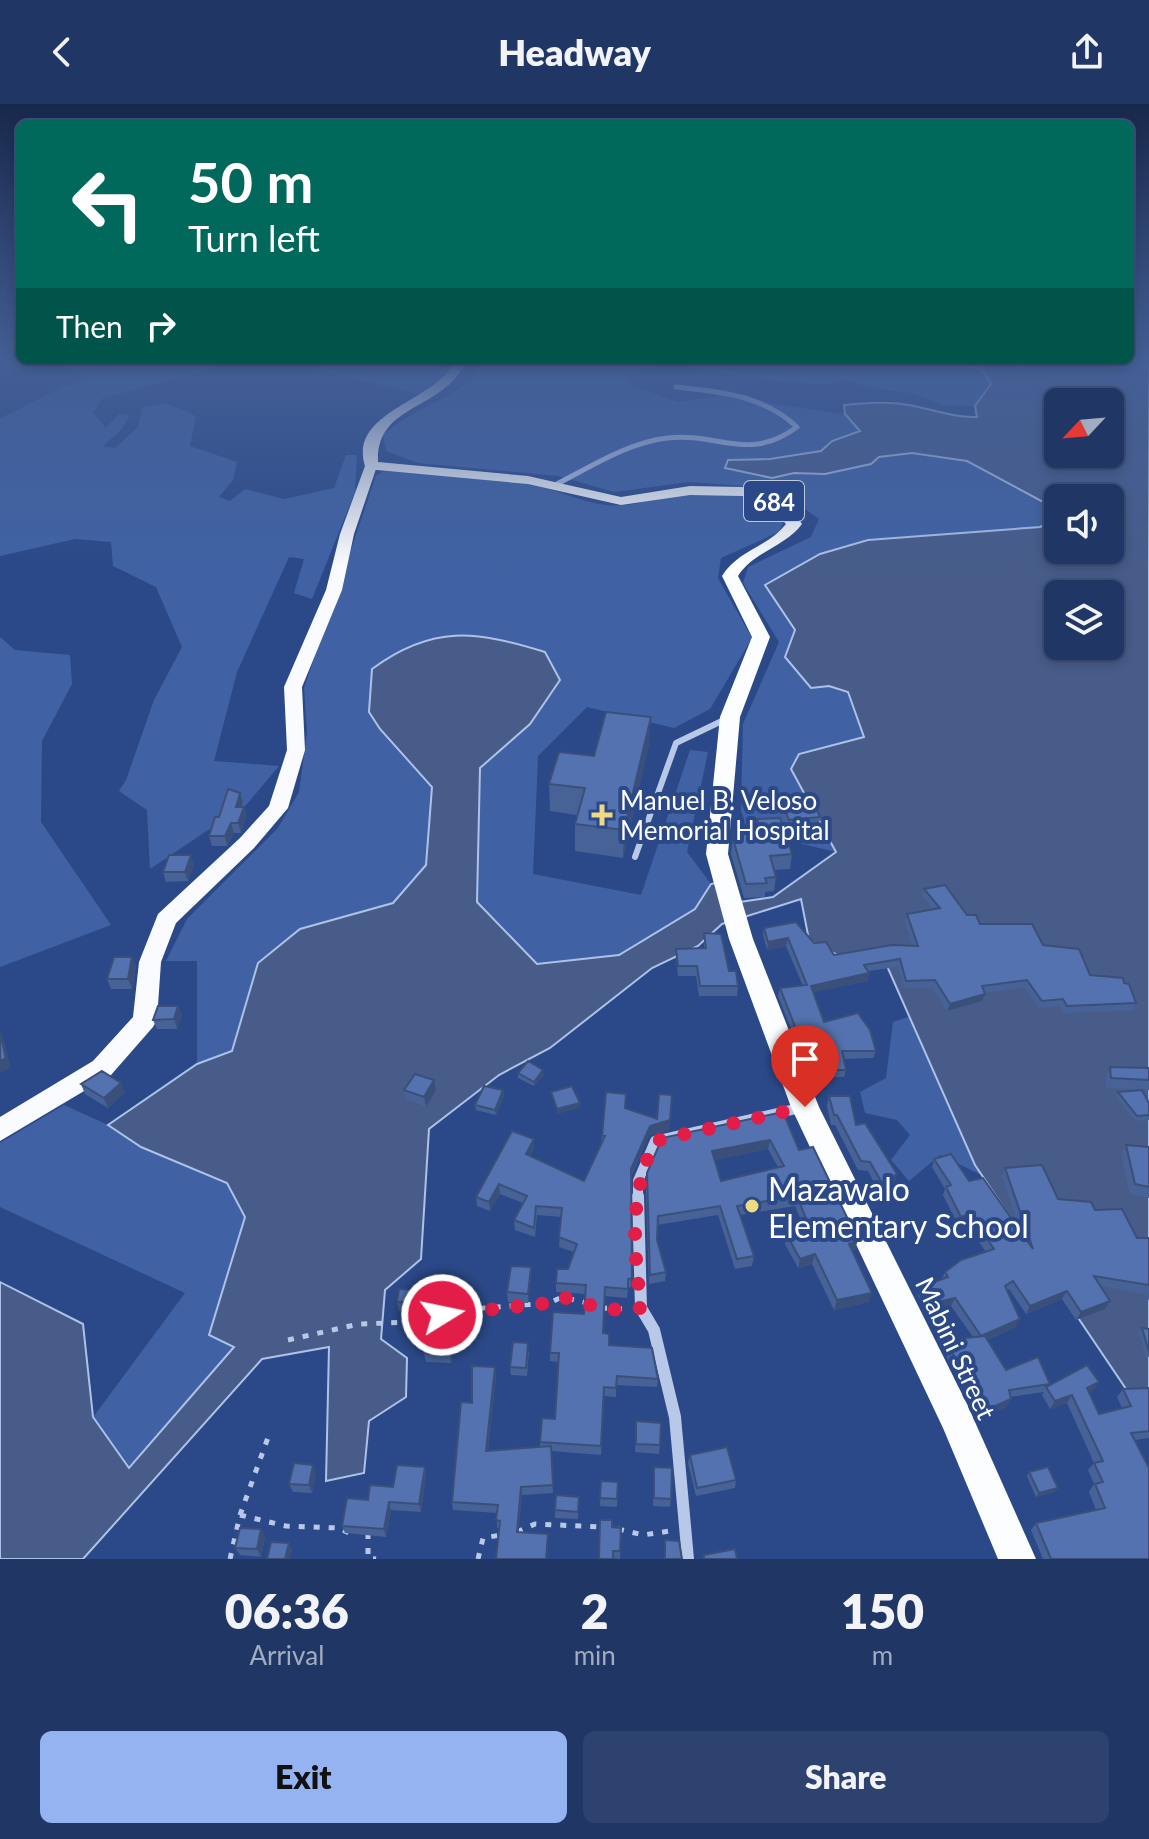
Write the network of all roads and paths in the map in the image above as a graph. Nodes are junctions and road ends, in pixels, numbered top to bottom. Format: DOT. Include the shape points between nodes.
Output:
graph roads {
  1 [pos="378,430"];
  2 [pos="794,430"];
  3 [pos="371,466"];
  4 [pos="553,486"];
  5 [pos="730,717"];
  6 [pos="635,857"];
  7 [pos="805,1107"];
  8 [pos="0,1130"];
  9 [pos="641,1308"];
  10 [pos="288,1340"];
  11 [pos="270,1432"];
  12 [pos="240,1515"];
  13 [pos="685,1530"];
  14 [pos="230,1559"];
  15 [pos="376,1559"];
  16 [pos="478,1559"];
  17 [pos="688,1559"];
  18 [pos="1017,1559"];
  1 -- 3 [label="highway" via="372,439"];
  2 -- 4 [label="street" via="753,448 670,437 640,443"];
  3 -- 4 [label="highway, Mabini Street / 684"];
  3 -- 8 [label="main road" via="334,590 293,687 296,750 278,808 166,919 150,962 145,1020 102,1068"];
  4 -- 5 [label="highway, Mabini Street / 684" via="621,501 677,491 747,494 774,501 789,512 794,524 787,535 735,565 730,576 761,637"];
  5 -- 6 [label="lane" via="676,743"];
  5 -- 7 [label="highway, Mabini Street / 684" via="717,854 741,939"];
  7 -- 9 [label="street" via="655,1141 638,1181"];
  7 -- 18 [label="highway, Mabini Street / 684" via="955,1416"];
  9 -- 10 [label="path" via="608,1310 562,1297 414,1322 359,1324"];
  9 -- 13 [label="street" via="654,1330 675,1417"];
  11 -- 12 [label="path"];
  12 -- 14 [label="path"];
  12 -- 15 [label="path" via="286,1526 368,1533 368,1558"];
  13 -- 16 [label="path" via="643,1535 569,1523 535,1524 483,1538"];
  13 -- 17 [label="street"];
}
